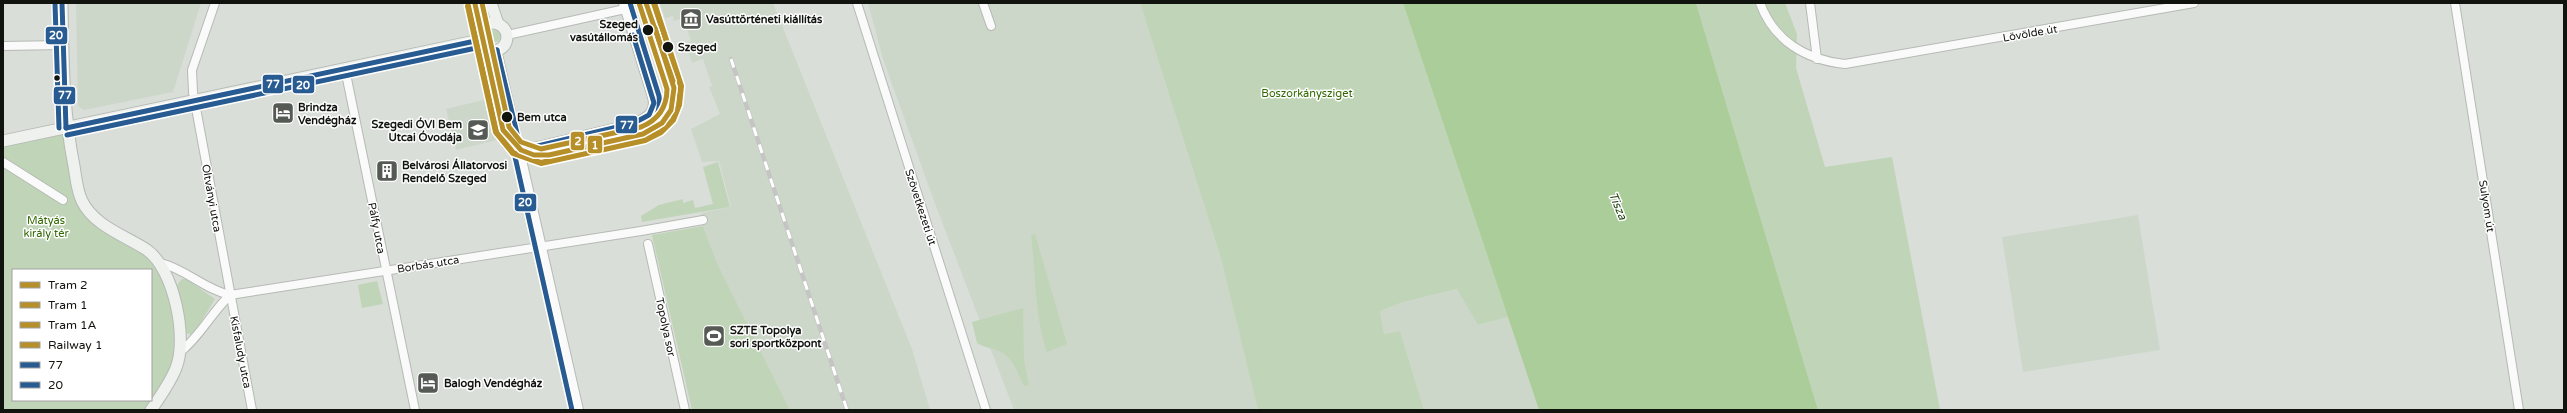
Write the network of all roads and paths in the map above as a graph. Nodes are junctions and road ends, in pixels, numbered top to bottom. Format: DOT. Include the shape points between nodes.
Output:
graph roads {
  1 [pos="62,3"];
  2 [pos="215,3"];
  3 [pos="477,3"];
  4 [pos="491,3"];
  5 [pos="857,3"];
  6 [pos="982,3"];
  7 [pos="1760,3"];
  8 [pos="1810,3"];
  9 [pos="2194,3"];
  10 [pos="2455,3"];
  11 [pos="624,6"];
  12 [pos="498,24"];
  13 [pos="991,26"];
  14 [pos="507,35"];
  15 [pos="481,36"];
  16 [pos="63,45"];
  17 [pos="3,46"];
  18 [pos="496,50"];
  19 [pos="1817,59"];
  20 [pos="345,69"];
  21 [pos="194,101"];
  22 [pos="66,128"];
  23 [pos="3,141"];
  24 [pos="521,150"];
  25 [pos="3,162"];
  26 [pos="63,200"];
  27 [pos="702,220"];
  28 [pos="648,244"];
  29 [pos="541,246"];
  30 [pos="161,264"];
  31 [pos="386,270"];
  32 [pos="230,295"];
  33 [pos="179,353"];
  34 [pos="151,410"];
  35 [pos="252,410"];
  36 [pos="415,410"];
  37 [pos="579,410"];
  38 [pos="685,410"];
  39 [pos="986,410"];
  40 [pos="2519,410"];
  1 -- 16 [label="street"];
  2 -- 21 [label="street, Oltványi utca" via="192,70"];
  3 -- 15 [label="street"];
  4 -- 12 [label="street"];
  5 -- 39 [label="street, Szövetkezeti út"];
  6 -- 13 [label="street"];
  7 -- 19 [label="street, Lövölde út" via="1765,18 1777,34 1789,44"];
  8 -- 19 [label="street"];
  9 -- 19 [label="street, Lövölde út" via="1845,64"];
  10 -- 40 [label="street, Sulyom út"];
  11 -- 14 [label="street"];
  11 -- 24 [label="street" via="652,97 654,107 651,113 634,122"];
  12 -- 14 [label="street" via="504,28"];
  12 -- 15 [label="street" via="489,24"];
  14 -- 18 [label="street" via="506,43"];
  15 -- 18 [label="street" via="487,49"];
  15 -- 20 [label="street"];
  16 -- 17 [label="street"];
  16 -- 22 [label="street"];
  18 -- 24 [label="street"];
  20 -- 21 [label="street"];
  20 -- 31 [label="street, Pálfy utca"];
  21 -- 22 [label="street"];
  21 -- 32 [label="street, Oltványi utca"];
  22 -- 23 [label="street"];
  22 -- 30 [label="street" via="79,194 86,208 93,216 148,251"];
  24 -- 29 [label="street"];
  25 -- 26 [label="street"];
  27 -- 29 [label="street, Borbás utca"];
  28 -- 38 [label="street, Topolya sor"];
  29 -- 31 [label="street, Borbás utca"];
  29 -- 37 [label="street"];
  30 -- 32 [label="street, Borbás utca" via="178,268 217,292"];
  30 -- 33 [label="street" via="169,280 176,307"];
  31 -- 32 [label="street, Borbás utca"];
  31 -- 36 [label="street, Pálfy utca"];
  32 -- 33 [label="street" via="218,306 193,342"];
  32 -- 35 [label="street, Kisfaludy utca"];
  33 -- 34 [label="street" via="176,368"];
}
